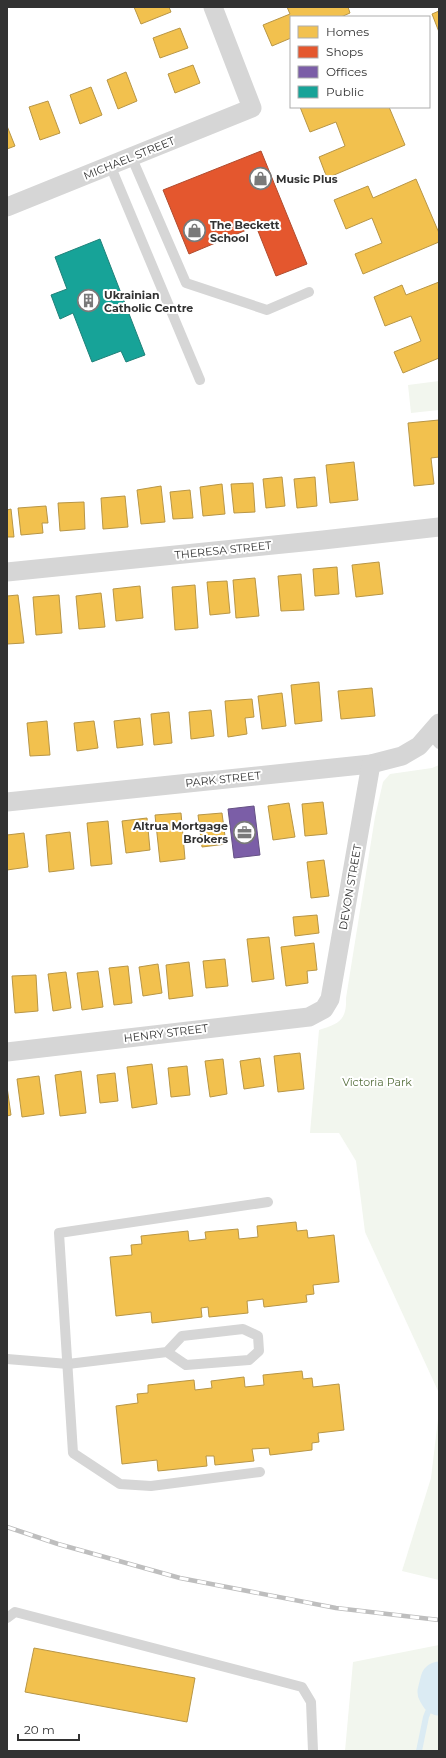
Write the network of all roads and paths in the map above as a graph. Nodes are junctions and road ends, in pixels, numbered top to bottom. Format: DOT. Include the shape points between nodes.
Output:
graph roads {
  1 [pos="213,7"];
  2 [pos="131,156"];
  3 [pos="110,165"];
  4 [pos="7,207"];
  5 [pos="309,292"];
  6 [pos="200,380"];
  7 [pos="439,527"];
  8 [pos="7,572"];
  9 [pos="436,733"];
  10 [pos="371,764"];
  11 [pos="7,802"];
  12 [pos="324,1009"];
  13 [pos="7,1052"];
  14 [pos="268,1202"];
  15 [pos="167,1352"];
  16 [pos="7,1359"];
  17 [pos="68,1364"];
  18 [pos="260,1472"];
  19 [pos="7,1618"];
  20 [pos="313,1751"];
  1 -- 2 [label="street, MICHAEL STREET" via="252,108"];
  2 -- 3 [label="street, MICHAEL STREET"];
  2 -- 5 [label="lane" via="186,283 267,310"];
  3 -- 4 [label="street, MICHAEL STREET"];
  3 -- 6 [label="lane"];
  7 -- 8 [label="street, THERESA STREET"];
  9 -- 10 [label="street, PARK STREET" via="402,756"];
  10 -- 11 [label="street, PARK STREET"];
  10 -- 12 [label="street, DEVON STREET" via="330,999"];
  12 -- 13 [label="street, HENRY STREET" via="309,1016"];
  14 -- 17 [label="lane" via="59,1233"];
  15 -- 15 [label="lane" via="182,1336 243,1329 258,1336 259,1351 249,1360 186,1365"];
  15 -- 17 [label="lane"];
  16 -- 17 [label="lane"];
  17 -- 18 [label="lane" via="74,1453 120,1484 151,1486"];
  19 -- 20 [label="lane" via="15,1612 302,1688 311,1702"];
}
